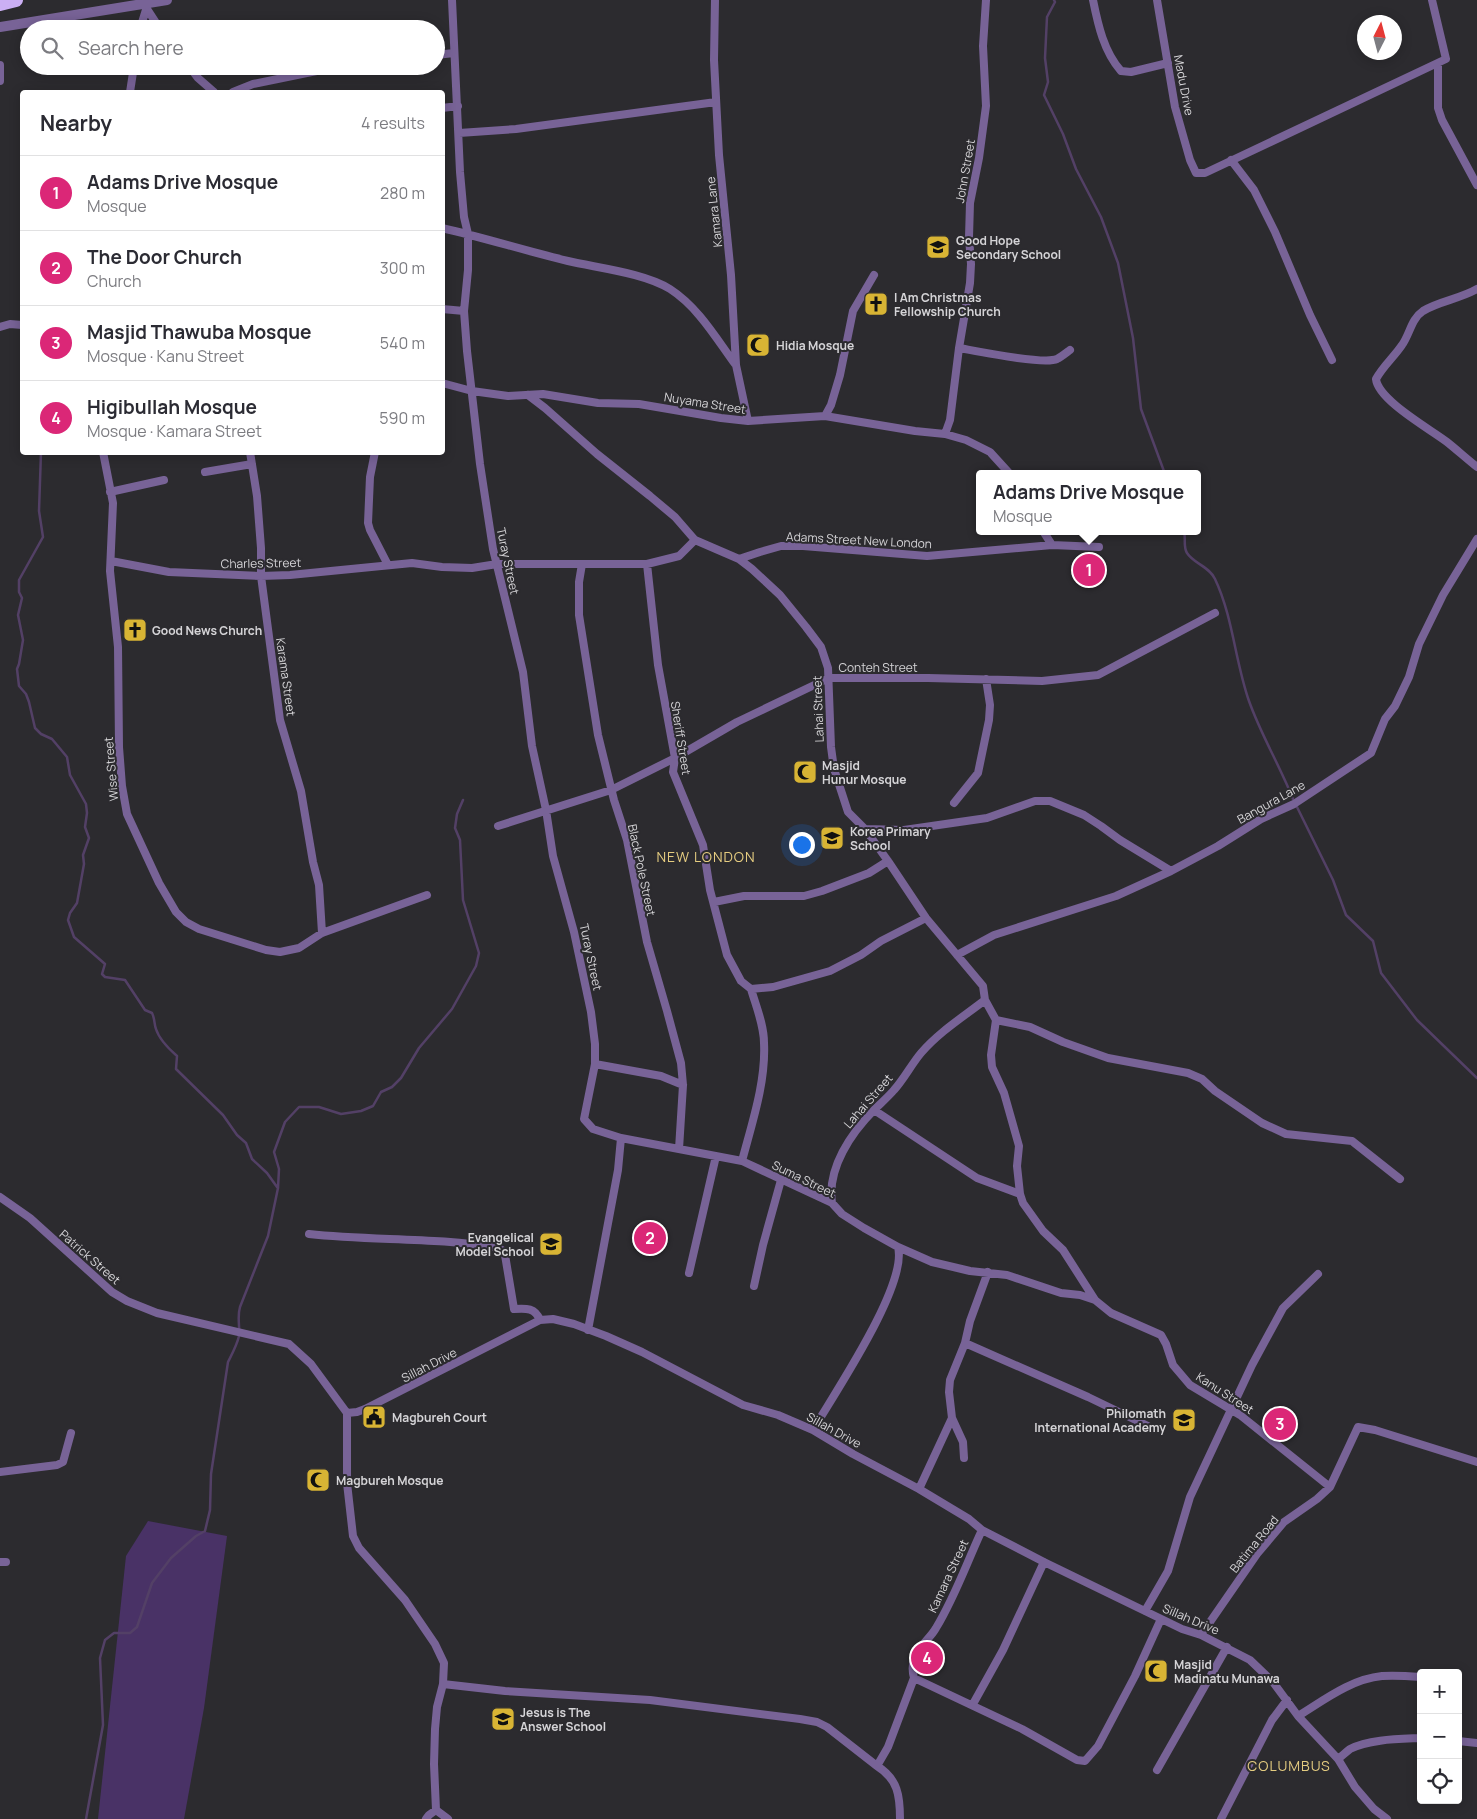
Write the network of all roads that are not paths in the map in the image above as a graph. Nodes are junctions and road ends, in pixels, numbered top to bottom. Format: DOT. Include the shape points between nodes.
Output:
graph roads {
  1 [pos="16,0"];
  2 [pos="167,0"];
  3 [pos="452,0"];
  4 [pos="715,0"];
  5 [pos="986,0"];
  6 [pos="1093,0"];
  7 [pos="1157,0"];
  8 [pos="1432,0"];
  9 [pos="0,4"];
  10 [pos="148,4"];
  11 [pos="45,20"];
  12 [pos="143,20"];
  13 [pos="156,20"];
  14 [pos="20,24"];
  15 [pos="0,27"];
  16 [pos="454,53"];
  17 [pos="445,54"];
  18 [pos="1168,63"];
  19 [pos="1438,64"];
  20 [pos="0,65"];
  21 [pos="133,75"];
  22 [pos="196,75"];
  23 [pos="297,75"];
  24 [pos="0,82"];
  25 [pos="130,90"];
  26 [pos="212,90"];
  27 [pos="238,90"];
  28 [pos="716,102"];
  29 [pos="458,106"];
  30 [pos="445,108"];
  31 [pos="459,133"];
  32 [pos="1231,160"];
  33 [pos="1477,185"];
  34 [pos="445,229"];
  35 [pos="468,234"];
  36 [pos="874,275"];
  37 [pos="1477,289"];
  38 [pos="445,309"];
  39 [pos="464,311"];
  40 [pos="20,324"];
  41 [pos="0,327"];
  42 [pos="959,348"];
  43 [pos="1070,350"];
  44 [pos="1332,360"];
  45 [pos="736,365"];
  46 [pos="445,385"];
  47 [pos="472,391"];
  48 [pos="528,395"];
  49 [pos="825,416"];
  50 [pos="748,422"];
  51 [pos="944,434"];
  52 [pos="104,455"];
  53 [pos="250,455"];
  54 [pos="374,455"];
  55 [pos="252,464"];
  56 [pos="1477,467"];
  57 [pos="1006,470"];
  58 [pos="205,472"];
  59 [pos="164,480"];
  60 [pos="110,492"];
  61 [pos="1046,535"];
  62 [pos="1477,539"];
  63 [pos="695,540"];
  64 [pos="1052,545"];
  65 [pos="1099,546"];
  66 [pos="739,560"];
  67 [pos="111,561"];
  68 [pos="497,564"];
  69 [pos="582,564"];
  70 [pos="647,564"];
  71 [pos="388,565"];
  72 [pos="261,576"];
  73 [pos="1215,613"];
  74 [pos="828,678"];
  75 [pos="986,679"];
  76 [pos="675,758"];
  77 [pos="611,790"];
  78 [pos="954,803"];
  79 [pos="546,810"];
  80 [pos="498,826"];
  81 [pos="865,829"];
  82 [pos="888,861"];
  83 [pos="1171,871"];
  84 [pos="427,895"];
  85 [pos="714,902"];
  86 [pos="926,918"];
  87 [pos="322,933"];
  88 [pos="957,955"];
  89 [pos="751,989"];
  90 [pos="985,1000"];
  91 [pos="996,1020"];
  92 [pos="595,1064"];
  93 [pos="683,1085"];
  94 [pos="874,1110"];
  95 [pos="584,1119"];
  96 [pos="621,1138"];
  97 [pos="680,1150"];
  98 [pos="716,1156"];
  99 [pos="742,1161"];
  100 [pos="1400,1178"];
  101 [pos="781,1180"];
  102 [pos="1020,1194"];
  103 [pos="0,1198"];
  104 [pos="832,1203"];
  105 [pos="310,1234"];
  106 [pos="898,1247"];
  107 [pos="988,1272"];
  108 [pos="689,1273"];
  109 [pos="1318,1274"];
  110 [pos="1007,1275"];
  111 [pos="754,1286"];
  112 [pos="1095,1300"];
  113 [pos="540,1320"];
  114 [pos="588,1330"];
  115 [pos="965,1343"];
  116 [pos="1232,1412"];
  117 [pos="347,1413"];
  118 [pos="952,1418"];
  119 [pos="1148,1426"];
  120 [pos="813,1430"];
  121 [pos="71,1434"];
  122 [pos="964,1458"];
  123 [pos="1477,1462"];
  124 [pos="0,1472"];
  125 [pos="1330,1487"];
  126 [pos="920,1489"];
  127 [pos="982,1530"];
  128 [pos="1044,1562"];
  129 [pos="1145,1611"];
  130 [pos="1161,1619"];
  131 [pos="1201,1635"];
  132 [pos="1227,1647"];
  133 [pos="1417,1677"];
  134 [pos="914,1678"];
  135 [pos="444,1684"];
  136 [pos="1287,1700"];
  137 [pos="973,1704"];
  138 [pos="1298,1716"];
  139 [pos="1417,1738"];
  140 [pos="1462,1741"];
  141 [pos="1477,1743"];
  142 [pos="1338,1759"];
  143 [pos="877,1766"];
  144 [pos="1157,1770"];
  145 [pos="436,1810"];
  146 [pos="426,1819"];
  147 [pos="448,1819"];
  148 [pos="900,1819"];
  149 [pos="1221,1819"];
  150 [pos="1387,1819"];
  1 -- 9 [label="highway"];
  2 -- 10 [label="street"];
  3 -- 16 [label="street, Turay Street"];
  4 -- 28 [label="street, Kamara Lane"];
  5 -- 42 [label="street, John Street" via="983,46 986,106 970,203 971,274"];
  6 -- 18 [label="street" via="1098,25 1112,61 1121,71 1131,72"];
  7 -- 18 [label="street, Madu Drive"];
  8 -- 19 [label="street" via="1446,59"];
  10 -- 11 [label="street"];
  10 -- 12 [label="street"];
  10 -- 13 [label="street"];
  14 -- 15 [label="street"];
  16 -- 17 [label="street"];
  16 -- 29 [label="street, Turay Street"];
  18 -- 32 [label="street, Madu Drive" via="1175,107 1196,173 1205,173"];
  19 -- 32 [label="street"];
  19 -- 33 [label="street" via="1438,108"];
  20 -- 24 [label="street"];
  21 -- 25 [label="street"];
  22 -- 26 [label="street"];
  23 -- 27 [label="street"];
  28 -- 31 [label="street" via="516,129"];
  28 -- 45 [label="street, Kamara Lane"];
  29 -- 30 [label="street"];
  29 -- 31 [label="street, Turay Street"];
  31 -- 35 [label="street, Turay Street"];
  32 -- 44 [label="street" via="1254,190"];
  34 -- 35 [label="street"];
  35 -- 39 [label="street, Turay Street"];
  35 -- 45 [label="street" via="647,279 669,288 703,320"];
  36 -- 49 [label="street" via="853,311 832,405"];
  37 -- 56 [label="street" via="1421,313 1414,320 1403,344 1376,379 1376,384 1393,404"];
  38 -- 39 [label="street"];
  39 -- 47 [label="street, Turay Street"];
  40 -- 41 [label="street"];
  42 -- 43 [label="street" via="1041,360 1056,360"];
  42 -- 51 [label="street, John Street" via="950,420"];
  45 -- 50 [label="street, Kamara Lane"];
  46 -- 47 [label="street, Nuyama Street"];
  47 -- 48 [label="street, Nuyama Street"];
  47 -- 68 [label="street, Turay Street"];
  48 -- 50 [label="street, Nuyama Street" via="639,404"];
  48 -- 63 [label="street, Lahai Street" via="675,517"];
  49 -- 50 [label="street, Nuyama Street"];
  49 -- 51 [label="street, Nuyama Street"];
  51 -- 57 [label="street, Nuyama Street" via="990,452"];
  52 -- 60 [label="street, Wise Street"];
  53 -- 55 [label="street, Karama Street"];
  54 -- 71 [label="street" via="368,523"];
  55 -- 58 [label="street"];
  55 -- 72 [label="street, Karama Street" via="258,496"];
  59 -- 60 [label="street"];
  60 -- 67 [label="street, Wise Street" via="113,503"];
  61 -- 64 [label="street"];
  62 -- 83 [label="street, Bangura Lane" via="1443,595 1419,644 1409,677 1385,719 1371,753 1294,804 1261,819"];
  63 -- 66 [label="street, Lahai Street"];
  63 -- 70 [label="street, Charles Street" via="679,556"];
  64 -- 65 [label="street, Adams Street New London"];
  64 -- 66 [label="street, Adams Street New London" via="927,556 781,546"];
  66 -- 74 [label="street, Lahai Street" via="780,595 806,627 821,647"];
  67 -- 72 [label="street, Charles Street" via="169,572"];
  67 -- 87 [label="street, Wise Street" via="120,677 122,786 127,814 159,883 176,912 186,922 220,936 280,952 299,948"];
  68 -- 69 [label="street, Charles Street"];
  68 -- 71 [label="street, Charles Street" via="472,568 412,563"];
  68 -- 79 [label="street, Turay Street" via="523,672 533,753"];
  69 -- 70 [label="street, Charles Street"];
  69 -- 77 [label="street, Black Pole Street" via="579,615 598,735"];
  70 -- 76 [label="street, Sheriff Street" via="658,665"];
  71 -- 72 [label="street, Charles Street"];
  72 -- 87 [label="street, Karama Street" via="280,720 299,782 319,885"];
  73 -- 75 [label="street, Conteh Street" via="1098,675 1042,681"];
  74 -- 75 [label="street, Conteh Street"];
  74 -- 76 [label="street, Conteh Street" via="737,722"];
  74 -- 81 [label="street, Lahai Street" via="834,769 848,812"];
  75 -- 78 [label="street" via="989,720 978,773"];
  76 -- 77 [label="street, Conteh Street"];
  76 -- 85 [label="street, Sheriff Street" via="673,772 703,845"];
  77 -- 79 [label="street, Conteh Street"];
  77 -- 93 [label="street, Black Pole Street" via="627,840 642,923 678,1054"];
  79 -- 80 [label="street, Conteh Street"];
  79 -- 92 [label="street, Turay Street" via="591,1012"];
  81 -- 82 [label="street, Lahai Street"];
  81 -- 83 [label="street" via="904,830 988,818 1035,801 1050,801 1084,815"];
  82 -- 85 [label="street" via="869,873 822,892 804,896 744,896"];
  82 -- 86 [label="street, Lahai Street"];
  83 -- 88 [label="street, Bangura Lane" via="1116,896 994,935"];
  84 -- 87 [label="street, Wise Street"];
  85 -- 89 [label="street, Sheriff Street" via="727,955 741,981"];
  86 -- 88 [label="street, Lahai Street"];
  86 -- 89 [label="street" via="830,971 773,987"];
  88 -- 90 [label="street, Lahai Street" via="983,986"];
  89 -- 99 [label="street" via="764,1040 764,1060"];
  90 -- 91 [label="street"];
  90 -- 94 [label="street, Lahai Street" via="940,1033"];
  91 -- 100 [label="street" via="1030,1027 1108,1058 1188,1072 1262,1123 1286,1134 1352,1141"];
  91 -- 102 [label="street" via="992,1067 1004,1093 1019,1146"];
  92 -- 93 [label="street" via="661,1076"];
  92 -- 95 [label="street, Turay Street"];
  93 -- 97 [label="street, Black Pole Street"];
  94 -- 102 [label="street" via="977,1178"];
  94 -- 104 [label="street, Lahai Street" via="854,1132 840,1159 830,1191"];
  95 -- 96 [label="street, Suma Street" via="593,1129"];
  96 -- 97 [label="street, Suma Street"];
  96 -- 114 [label="street"];
  97 -- 98 [label="street, Suma Street"];
  98 -- 99 [label="street, Suma Street"];
  98 -- 108 [label="street"];
  99 -- 101 [label="street, Suma Street"];
  101 -- 104 [label="street, Suma Street"];
  101 -- 111 [label="street"];
  102 -- 112 [label="street" via="1043,1231 1063,1250"];
  103 -- 117 [label="street, Patrick Street" via="30,1218 112,1292 127,1301 157,1314 289,1344 312,1364"];
  104 -- 106 [label="street, Suma Street" via="842,1214"];
  105 -- 113 [label="street" via="466,1243 499,1248 504,1255 514,1309 533,1310"];
  106 -- 107 [label="street, Suma Street" via="932,1262"];
  106 -- 120 [label="street" via="901,1256 899,1267 887,1299"];
  107 -- 110 [label="street, Suma Street"];
  107 -- 115 [label="street"];
  109 -- 116 [label="street" via="1283,1308 1252,1365"];
  110 -- 112 [label="street, Kanu Street" via="1046,1289"];
  112 -- 116 [label="street, Kanu Street" via="1111,1313 1161,1336 1180,1375"];
  113 -- 114 [label="street, Sillah Drive" via="553,1319"];
  113 -- 117 [label="street, Sillah Drive" via="365,1409"];
  114 -- 120 [label="street, Sillah Drive" via="642,1352 744,1405"];
  115 -- 118 [label="street" via="950,1380"];
  115 -- 119 [label="street" via="1088,1396"];
  116 -- 125 [label="street, Kanu Street" via="1247,1420"];
  116 -- 129 [label="street" via="1190,1496 1168,1571"];
  117 -- 135 [label="street" via="347,1483 353,1536 359,1548 405,1600 435,1644 444,1664"];
  118 -- 122 [label="street" via="963,1442"];
  118 -- 126 [label="street"];
  120 -- 126 [label="street, Sillah Drive"];
  121 -- 124 [label="street" via="63,1462 57,1466"];
  123 -- 125 [label="street, Batima Road" via="1358,1427"];
  125 -- 131 [label="street, Batima Road" via="1284,1522 1257,1554"];
  126 -- 127 [label="street, Sillah Drive"];
  127 -- 128 [label="street, Sillah Drive"];
  127 -- 134 [label="street, Kamara Street" via="945,1612 919,1649 912,1670"];
  128 -- 129 [label="street, Sillah Drive"];
  128 -- 137 [label="street" via="1003,1650"];
  129 -- 130 [label="street, Sillah Drive"];
  130 -- 131 [label="street, Sillah Drive"];
  130 -- 137 [label="street" via="1098,1746 1084,1761"];
  131 -- 132 [label="street, Sillah Drive"];
  132 -- 136 [label="street, Sillah Drive" via="1250,1660"];
  132 -- 144 [label="street"];
  133 -- 138 [label="street" via="1380,1676 1360,1682"];
  134 -- 137 [label="street"];
  134 -- 143 [label="street, Kamara Street" via="888,1747"];
  135 -- 143 [label="street" via="650,1700 800,1718 827,1727"];
  135 -- 145 [label="street" via="435,1729"];
  136 -- 138 [label="street, Sillah Drive"];
  136 -- 149 [label="street" via="1272,1720"];
  138 -- 142 [label="street, Sillah Drive"];
  139 -- 142 [label="street" via="1363,1744"];
  140 -- 141 [label="street"];
  142 -- 150 [label="street, Sillah Drive" via="1355,1786"];
  143 -- 148 [label="street" via="894,1782"];
  145 -- 146 [label="street"];
  145 -- 147 [label="street"];
}
